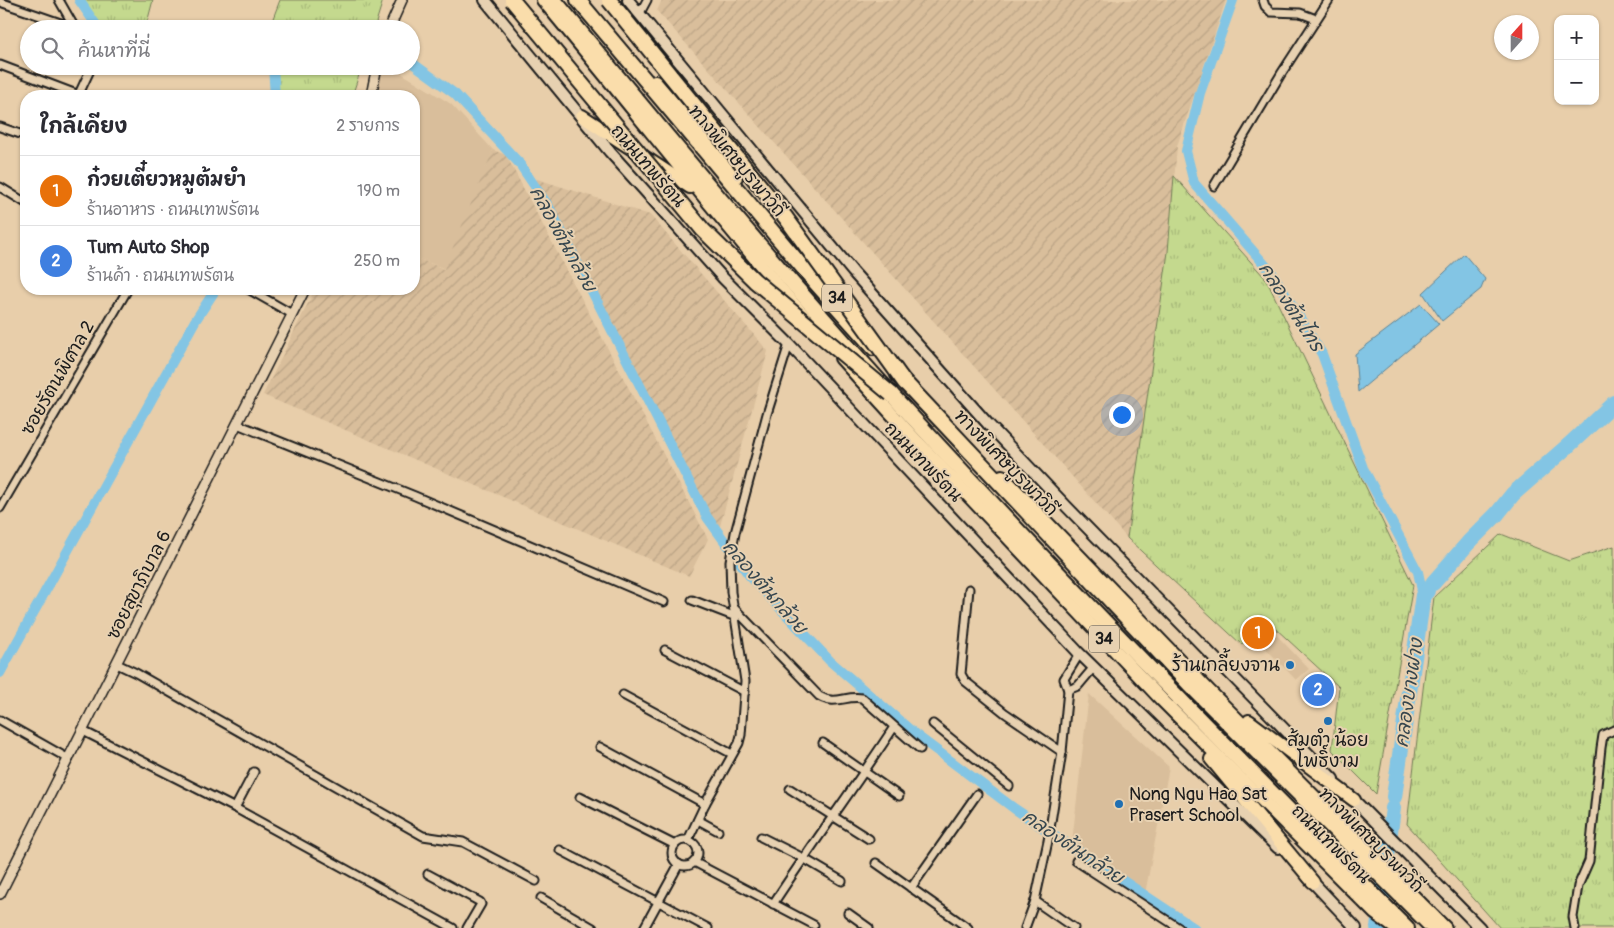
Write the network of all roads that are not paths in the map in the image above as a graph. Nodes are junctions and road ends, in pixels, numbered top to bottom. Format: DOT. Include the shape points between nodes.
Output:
graph roads {
  1 [pos="59,0"];
  2 [pos="402,0"];
  3 [pos="485,0"];
  4 [pos="512,0"];
  5 [pos="543,0"];
  6 [pos="554,0"];
  7 [pos="578,0"];
  8 [pos="585,0"];
  9 [pos="609,0"];
  10 [pos="628,0"];
  11 [pos="647,0"];
  12 [pos="1262,0"];
  13 [pos="1329,0"];
  14 [pos="0,2"];
  15 [pos="640,13"];
  16 [pos="1316,19"];
  17 [pos="50,20"];
  18 [pos="70,20"];
  19 [pos="393,20"];
  20 [pos="0,66"];
  21 [pos="20,74"];
  22 [pos="24,75"];
  23 [pos="88,75"];
  24 [pos="375,75"];
  25 [pos="63,90"];
  26 [pos="82,90"];
  27 [pos="372,90"];
  28 [pos="582,116"];
  29 [pos="0,127"];
  30 [pos="20,134"];
  31 [pos="1214,186"];
  32 [pos="0,187"];
  33 [pos="701,194"];
  34 [pos="20,199"];
  35 [pos="124,295"];
  36 [pos="259,295"];
  37 [pos="302,295"];
  38 [pos="292,314"];
  39 [pos="789,344"];
  40 [pos="905,383"];
  41 [pos="891,394"];
  42 [pos="237,424"];
  43 [pos="0,508"];
  44 [pos="969,589"];
  45 [pos="692,600"];
  46 [pos="664,602"];
  47 [pos="734,608"];
  48 [pos="736,617"];
  49 [pos="666,650"];
  50 [pos="1080,654"];
  51 [pos="117,664"];
  52 [pos="1094,667"];
  53 [pos="1068,690"];
  54 [pos="1209,691"];
  55 [pos="745,692"];
  56 [pos="623,695"];
  57 [pos="1162,700"];
  58 [pos="0,720"];
  59 [pos="933,724"];
  60 [pos="894,727"];
  61 [pos="1614,730"];
  62 [pos="83,731"];
  63 [pos="823,743"];
  64 [pos="600,747"];
  65 [pos="920,749"];
  66 [pos="1062,752"];
  67 [pos="732,754"];
  68 [pos="69,759"];
  69 [pos="254,772"];
  70 [pos="864,773"];
  71 [pos="1010,786"];
  72 [pos="790,789"];
  73 [pos="977,794"];
  74 [pos="899,796"];
  75 [pos="580,797"];
  76 [pos="1354,800"];
  77 [pos="705,804"];
  78 [pos="235,808"];
  79 [pos="834,817"];
  80 [pos="698,820"];
  81 [pos="718,831"];
  82 [pos="761,837"];
  83 [pos="869,839"];
  84 [pos="688,840"];
  85 [pos="675,846"];
  86 [pos="560,850"];
  87 [pos="803,858"];
  88 [pos="1076,861"];
  89 [pos="694,862"];
  90 [pos="876,863"];
  91 [pos="679,864"];
  92 [pos="428,874"];
  93 [pos="536,881"];
  94 [pos="842,881"];
  95 [pos="1313,882"];
  96 [pos="911,888"];
  97 [pos="0,894"];
  98 [pos="541,898"];
  99 [pos="659,901"];
  100 [pos="1035,901"];
  101 [pos="773,904"];
  102 [pos="848,913"];
  103 [pos="1393,925"];
  104 [pos="814,926"];
  105 [pos="453,928"];
  106 [pos="467,928"];
  107 [pos="593,928"];
  108 [pos="644,928"];
  109 [pos="708,928"];
  110 [pos="869,928"];
  111 [pos="968,928"];
  112 [pos="1025,928"];
  113 [pos="1074,928"];
  114 [pos="1179,928"];
  115 [pos="1356,928"];
  116 [pos="1407,928"];
  117 [pos="1432,928"];
  118 [pos="1446,928"];
  119 [pos="1480,928"];
  120 [pos="1575,928"];
  1 -- 18 [label="street"];
  2 -- 19 [label="street"];
  3 -- 28 [label="main road, ถนนเทพรัตน / 34"];
  4 -- 41 [label="highway, bridge" via="703,230 755,281"];
  5 -- 33 [label="highway, ถนนเทพรัตน / 34"];
  6 -- 41 [label="highway, ทางพิเศษบูรพาวิถี, bridge" via="730,211"];
  7 -- 40 [label="highway, ทางพิเศษบูรพาวิถี, bridge" via="815,282"];
  8 -- 54 [label="highway, ถนนเทพรัตน / 34" via="704,138 802,259 891,358"];
  9 -- 40 [label="highway, bridge" via="786,218"];
  10 -- 15 [label="main road, 34"];
  11 -- 15 [label="street"];
  12 -- 16 [label="street" via="1272,12 1300,13"];
  13 -- 16 [label="street"];
  14 -- 17 [label="street"];
  15 -- 76 [label="main road, 34" via="853,272 988,424"];
  16 -- 31 [label="street"];
  20 -- 21 [label="street"];
  22 -- 25 [label="street"];
  23 -- 26 [label="street"];
  24 -- 27 [label="street"];
  28 -- 33 [label="highway"];
  28 -- 39 [label="main road, ถนนเทพรัตน / 34" via="610,152 724,278"];
  29 -- 30 [label="street"];
  32 -- 34 [label="street"];
  33 -- 57 [label="highway, ถนนเทพรัตน / 34" via="910,435"];
  35 -- 43 [label="street, ซอยรัตนพิศาล 2"];
  36 -- 38 [label="street"];
  37 -- 38 [label="street, ซอยสุขาภิบาล 6"];
  38 -- 42 [label="street, ซอยสุขาภิบาล 6"];
  39 -- 47 [label="street" via="732,548 729,577"];
  39 -- 50 [label="main road, ถนนเทพรัตน / 34"];
  40 -- 117 [label="highway, ทางพิเศษบูรพาวิถี" via="1190,684"];
  41 -- 116 [label="highway, ทางพิเศษบูรพาวิถี" via="1164,682"];
  42 -- 46 [label="street"];
  42 -- 51 [label="street, ซอยสุขาภิบาล 6"];
  44 -- 66 [label="street" via="961,674 965,681 1005,713"];
  45 -- 48 [label="street"];
  47 -- 48 [label="street"];
  47 -- 60 [label="street" via="819,696 836,702 862,698"];
  48 -- 55 [label="street"];
  49 -- 55 [label="street"];
  50 -- 52 [label="main road, ถนนเทพรัตน / 34"];
  50 -- 53 [label="street" via="1064,680"];
  51 -- 62 [label="street, ซอยสุขาภิบาล 6"];
  51 -- 93 [label="street" via="423,836 463,842"];
  52 -- 53 [label="street" via="1078,686"];
  52 -- 95 [label="main road, ถนนเทพรัตน / 34"];
  53 -- 66 [label="street"];
  54 -- 76 [label="highway"];
  54 -- 118 [label="highway, ถนนเทพรัตน / 34"];
  55 -- 67 [label="street" via="741,735"];
  56 -- 67 [label="street"];
  57 -- 95 [label="highway"];
  57 -- 103 [label="highway, ถนนเทพรัตน / 34" via="1375,913"];
  58 -- 68 [label="street"];
  59 -- 71 [label="street"];
  60 -- 65 [label="street"];
  60 -- 70 [label="street"];
  61 -- 120 [label="street" via="1603,735 1589,861 1578,886 1573,917"];
  62 -- 68 [label="street, ซอยสุขาภิบาล 6"];
  62 -- 78 [label="street"];
  63 -- 70 [label="street"];
  64 -- 77 [label="street"];
  66 -- 100 [label="street" via="1044,869"];
  67 -- 77 [label="street"];
  68 -- 97 [label="street, ซอยสุขาภิบาล 6"];
  69 -- 78 [label="street"];
  70 -- 74 [label="street"];
  70 -- 79 [label="street"];
  72 -- 79 [label="street"];
  73 -- 96 [label="street"];
  75 -- 85 [label="street"];
  76 -- 119 [label="main road, 34"];
  77 -- 80 [label="street"];
  78 -- 105 [label="street"];
  79 -- 83 [label="street"];
  79 -- 87 [label="street"];
  80 -- 81 [label="street"];
  80 -- 84 [label="street"];
  82 -- 87 [label="street"];
  84 -- 85 [label="street"];
  84 -- 89 [label="street" via="698,849"];
  85 -- 91 [label="street" via="673,856"];
  86 -- 99 [label="street"];
  87 -- 94 [label="street"];
  87 -- 101 [label="street"];
  88 -- 114 [label="street"];
  89 -- 91 [label="street" via="684,866"];
  89 -- 101 [label="street"];
  90 -- 96 [label="street"];
  91 -- 99 [label="street"];
  92 -- 106 [label="street" via="480,902"];
  95 -- 115 [label="main road, ถนนเทพรัตน / 34"];
  96 -- 111 [label="street"];
  98 -- 107 [label="street"];
  99 -- 108 [label="street"];
  99 -- 109 [label="street"];
  100 -- 112 [label="street"];
  100 -- 113 [label="street"];
  101 -- 104 [label="street"];
  102 -- 110 [label="street"];
}
